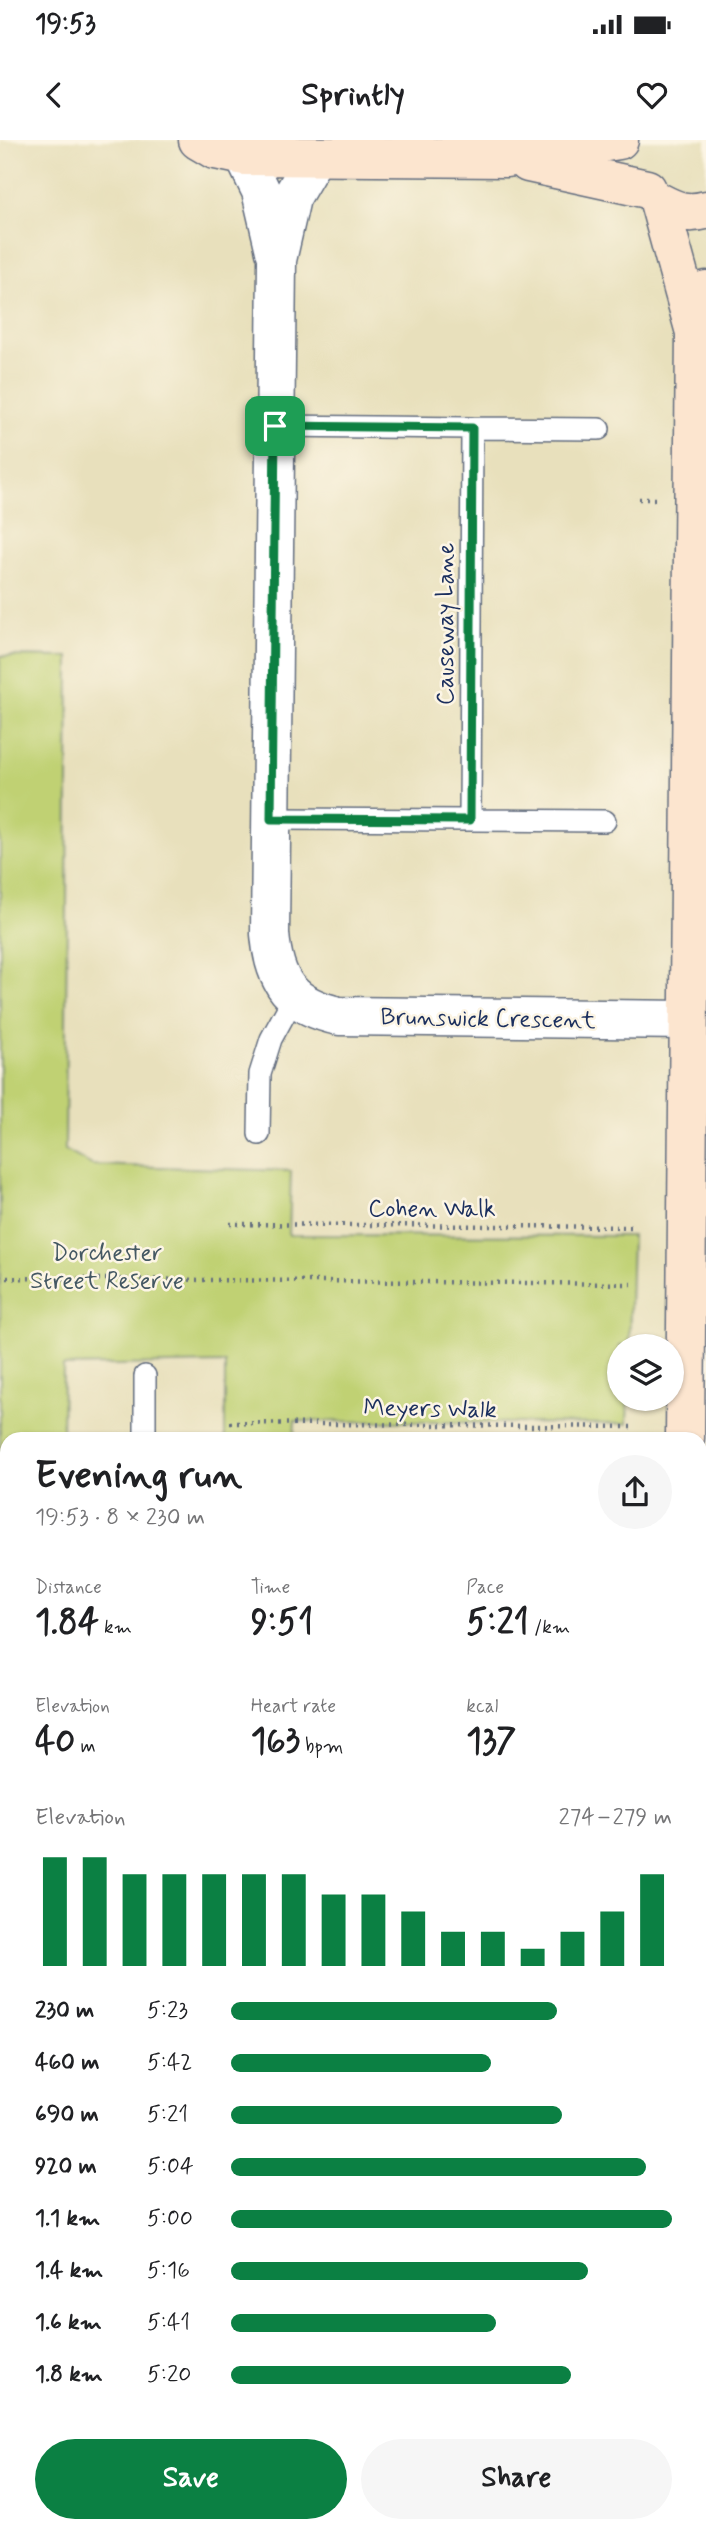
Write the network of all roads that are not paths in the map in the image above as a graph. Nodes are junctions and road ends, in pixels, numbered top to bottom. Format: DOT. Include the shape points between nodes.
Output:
graph roads {
  1 [pos="198,140"];
  2 [pos="618,140"];
  3 [pos="640,140"];
  4 [pos="244,156"];
  5 [pos="315,157"];
  6 [pos="506,158"];
  7 [pos="653,195"];
  8 [pos="706,209"];
  9 [pos="277,260"];
  10 [pos="706,290"];
  11 [pos="695,331"];
  12 [pos="275,426"];
  13 [pos="472,428"];
  14 [pos="599,429"];
  15 [pos="271,819"];
  16 [pos="470,820"];
  17 [pos="605,821"];
  18 [pos="295,997"];
  19 [pos="686,1020"];
  20 [pos="259,1134"];
  21 [pos="699,1274"];
  22 [pos="696,1364"];
  23 [pos="145,1376"];
  24 [pos="145,1432"];
  25 [pos="686,1432"];
  1 -- 4 [label="street" via="215,150"];
  2 -- 6 [label="street"];
  3 -- 7 [label="street" via="636,158"];
  4 -- 5 [label="street"];
  4 -- 9 [label="street, Brunswick Crescent" via="261,191"];
  5 -- 6 [label="street"];
  5 -- 9 [label="street, Brunswick Crescent" via="291,198"];
  6 -- 7 [label="street"];
  7 -- 8 [label="street" via="683,212"];
  7 -- 11 [label="street"];
  9 -- 12 [label="street, Brunswick Crescent"];
  10 -- 11 [label="street"];
  11 -- 19 [label="street"];
  12 -- 13 [label="lane"];
  12 -- 15 [label="street, Brunswick Crescent"];
  13 -- 14 [label="lane"];
  13 -- 16 [label="lane, Causeway Lane"];
  15 -- 16 [label="lane"];
  15 -- 18 [label="street, Brunswick Crescent" via="271,953 282,982"];
  16 -- 17 [label="lane"];
  18 -- 19 [label="street, Brunswick Crescent" via="317,1012 339,1016"];
  18 -- 20 [label="lane" via="271,1040 260,1074"];
  19 -- 21 [label="street"];
  21 -- 22 [label="street"];
  22 -- 25 [label="street"];
  23 -- 24 [label="lane"];
}
